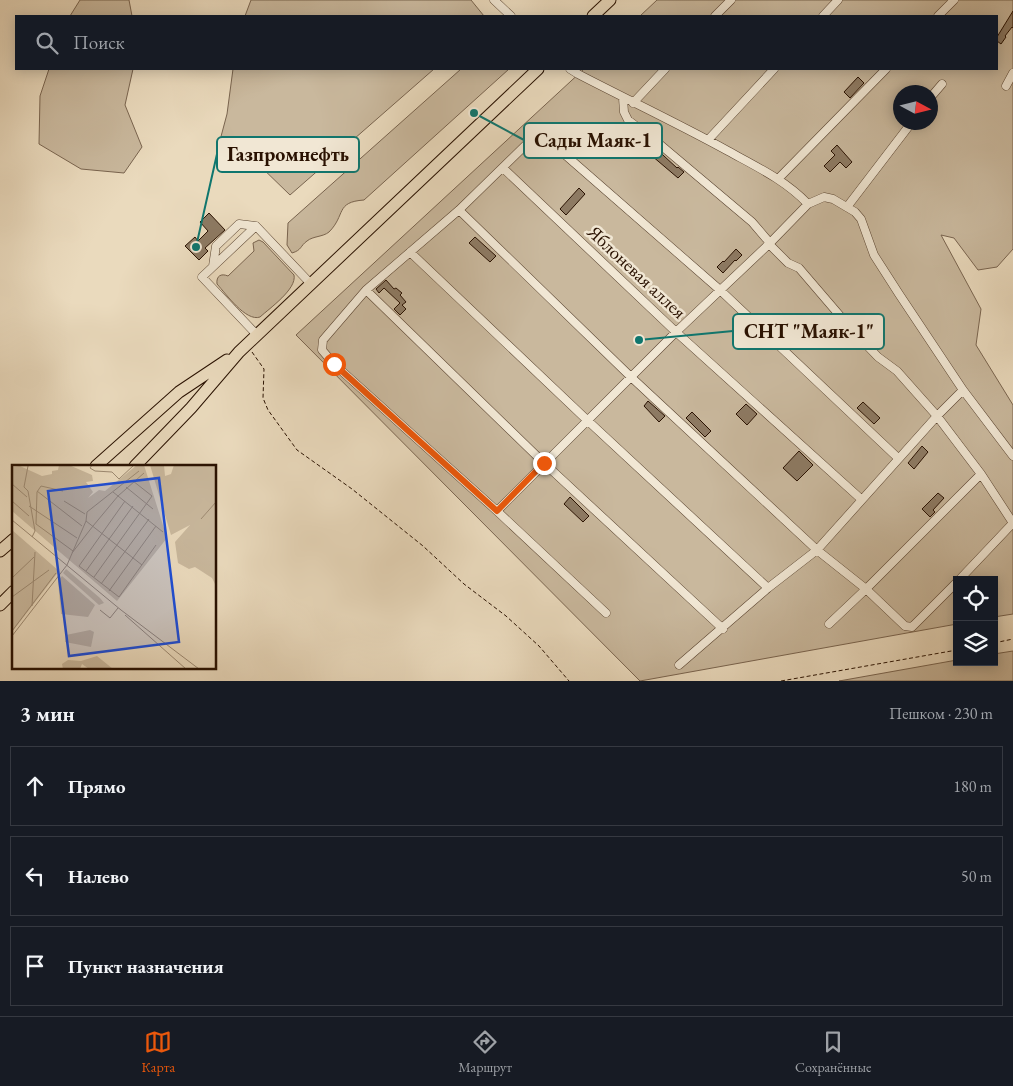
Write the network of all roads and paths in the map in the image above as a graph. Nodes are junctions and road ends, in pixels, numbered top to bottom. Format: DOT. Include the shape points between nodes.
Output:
graph roads {
  1 [pos="494,0"];
  2 [pos="610,0"];
  3 [pos="731,0"];
  4 [pos="838,0"];
  5 [pos="954,0"];
  6 [pos="509,15"];
  7 [pos="594,15"];
  8 [pos="716,15"];
  9 [pos="824,15"];
  10 [pos="939,15"];
  11 [pos="537,70"];
  12 [pos="572,70"];
  13 [pos="664,70"];
  14 [pos="773,70"];
  15 [pos="885,70"];
  16 [pos="1013,73"];
  17 [pos="942,84"];
  18 [pos="1006,86"];
  19 [pos="938,89"];
  20 [pos="623,98"];
  21 [pos="633,103"];
  22 [pos="906,130"];
  23 [pos="708,140"];
  24 [pos="503,168"];
  25 [pos="778,178"];
  26 [pos="808,204"];
  27 [pos="847,207"];
  28 [pos="459,210"];
  29 [pos="256,226"];
  30 [pos="770,243"];
  31 [pos="410,252"];
  32 [pos="213,266"];
  33 [pos="311,284"];
  34 [pos="366,290"];
  35 [pos="720,290"];
  36 [pos="676,332"];
  37 [pos="256,335"];
  38 [pos="243,348"];
  39 [pos="631,377"];
  40 [pos="963,390"];
  41 [pos="937,416"];
  42 [pos="587,420"];
  43 [pos="1013,456"];
  44 [pos="898,458"];
  45 [pos="544,463"];
  46 [pos="97,465"];
  47 [pos="136,465"];
  48 [pos="980,474"];
  49 [pos="861,499"];
  50 [pos="497,511"];
  51 [pos="1013,523"];
  52 [pos="12,541"];
  53 [pos="817,550"];
  54 [pos="0,552"];
  55 [pos="963,576"];
  56 [pos="953,586"];
  57 [pos="768,588"];
  58 [pos="866,589"];
  59 [pos="12,593"];
  60 [pos="0,605"];
  61 [pos="606,612"];
  62 [pos="829,624"];
  63 [pos="723,629"];
  64 [pos="1013,639"];
  65 [pos="998,642"];
  66 [pos="953,651"];
  67 [pos="679,665"];
  68 [pos="569,681"];
  69 [pos="781,681"];
  1 -- 6 [label="lane"];
  2 -- 7 [label="highway"];
  3 -- 8 [label="lane"];
  4 -- 9 [label="lane"];
  5 -- 10 [label="lane"];
  11 -- 33 [label="highway"];
  12 -- 20 [label="lane"];
  13 -- 21 [label="lane"];
  14 -- 23 [label="lane"];
  15 -- 25 [label="lane"];
  16 -- 18 [label="lane"];
  17 -- 19 [label="lane"];
  20 -- 21 [label="lane"];
  20 -- 30 [label="lane" via="628,120 752,222"];
  21 -- 23 [label="lane"];
  22 -- 27 [label="lane"];
  23 -- 25 [label="lane"];
  24 -- 28 [label="lane"];
  24 -- 35 [label="lane" via="538,132"];
  24 -- 36 [label="lane, Яблоневая аллея"];
  25 -- 26 [label="lane"];
  26 -- 27 [label="lane" via="824,197"];
  26 -- 30 [label="lane"];
  27 -- 40 [label="lane" via="861,219 874,255"];
  28 -- 31 [label="lane"];
  28 -- 39 [label="lane"];
  29 -- 32 [label="lane"];
  29 -- 32 [label="lane" via="239,224 216,246"];
  29 -- 33 [label="lane"];
  30 -- 35 [label="lane"];
  30 -- 41 [label="lane" via="788,263 799,268 853,331 897,371"];
  31 -- 34 [label="lane"];
  31 -- 42 [label="lane"];
  32 -- 37 [label="lane" via="202,276"];
  33 -- 37 [label="highway"];
  34 -- 45 [label="lane"];
  34 -- 50 [label="lane" via="323,340 322,350"];
  35 -- 36 [label="lane"];
  35 -- 44 [label="lane"];
  36 -- 39 [label="lane"];
  36 -- 49 [label="lane, Яблоневая аллея"];
  37 -- 38 [label="highway"];
  38 -- 46 [label="highway" via="179,392"];
  38 -- 47 [label="highway"];
  38 -- 68 [label="path" via="264,369 263,398 297,450 352,489 506,616 539,646"];
  39 -- 42 [label="lane"];
  39 -- 53 [label="lane"];
  40 -- 41 [label="lane"];
  40 -- 43 [label="lane"];
  41 -- 44 [label="lane"];
  41 -- 48 [label="lane"];
  42 -- 45 [label="lane"];
  42 -- 57 [label="lane"];
  44 -- 49 [label="lane"];
  45 -- 50 [label="lane"];
  45 -- 63 [label="lane"];
  48 -- 51 [label="lane"];
  48 -- 58 [label="lane"];
  49 -- 53 [label="lane"];
  50 -- 61 [label="lane"];
  51 -- 55 [label="lane"];
  52 -- 54 [label="highway"];
  53 -- 57 [label="lane"];
  53 -- 58 [label="lane"];
  56 -- 58 [label="lane" via="912,627 905,626"];
  57 -- 63 [label="lane"];
  58 -- 62 [label="lane"];
  59 -- 60 [label="highway"];
  63 -- 67 [label="lane"];
  64 -- 65 [label="path"];
  66 -- 69 [label="path"];
}
